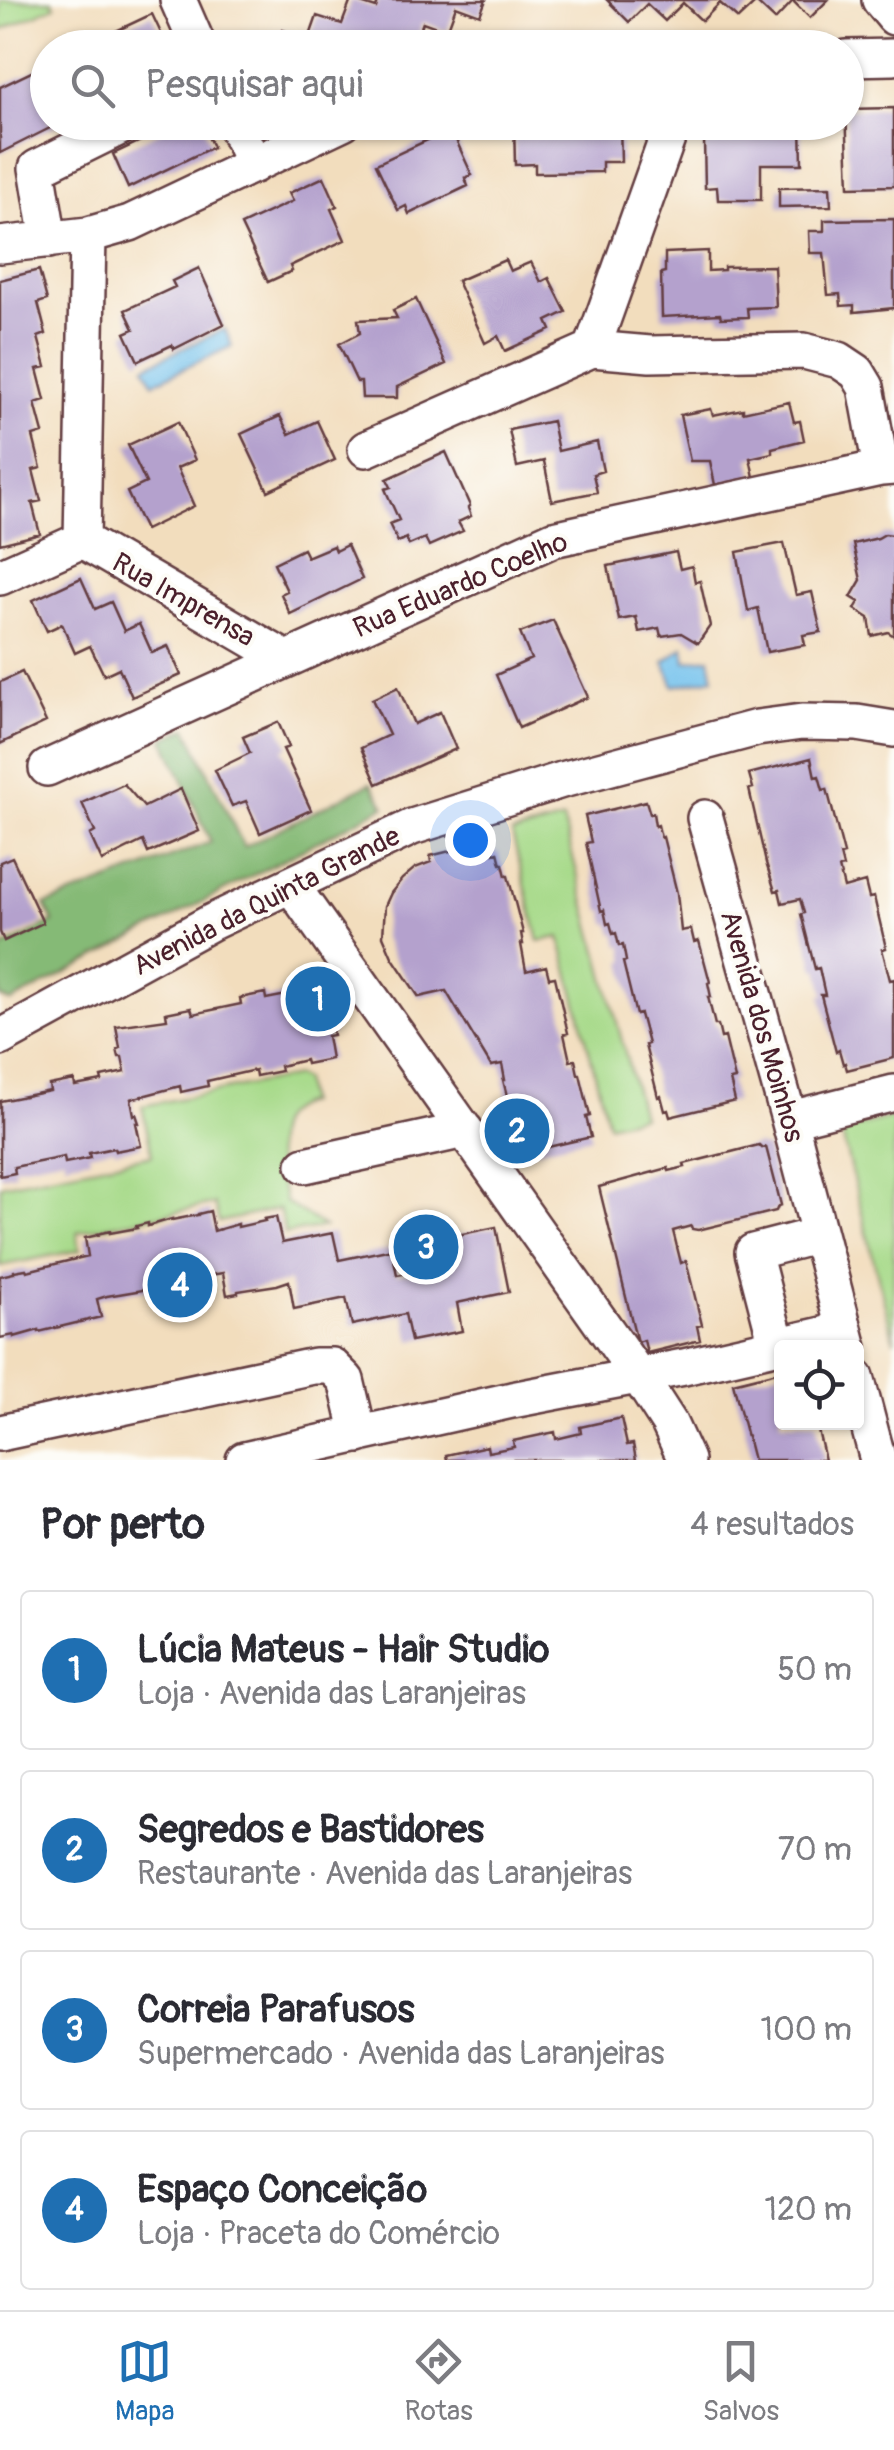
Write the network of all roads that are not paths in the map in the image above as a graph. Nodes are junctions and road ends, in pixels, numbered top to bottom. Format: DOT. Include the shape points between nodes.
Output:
graph roads {
  1 [pos="880,0"];
  2 [pos="187,3"];
  3 [pos="894,18"];
  4 [pos="195,30"];
  5 [pos="894,57"];
  6 [pos="864,58"];
  7 [pos="94,140"];
  8 [pos="242,140"];
  9 [pos="306,140"];
  10 [pos="667,140"];
  11 [pos="254,165"];
  12 [pos="88,235"];
  13 [pos="49,240"];
  14 [pos="0,245"];
  15 [pos="592,349"];
  16 [pos="366,448"];
  17 [pos="888,468"];
  18 [pos="82,540"];
  19 [pos="0,577"];
  20 [pos="286,659"];
  21 [pos="894,729"];
  22 [pos="47,768"];
  23 [pos="704,818"];
  24 [pos="292,885"];
  25 [pos="0,1038"];
  26 [pos="894,1093"];
  27 [pos="799,1117"];
  28 [pos="465,1130"];
  29 [pos="305,1164"];
  30 [pos="819,1235"];
  31 [pos="846,1339"];
  32 [pos="776,1340"];
  33 [pos="774,1346"];
  34 [pos="638,1375"];
  35 [pos="864,1407"];
  36 [pos="0,1433"];
  37 [pos="359,1434"];
  38 [pos="244,1460"];
  39 [pos="686,1460"];
  40 [pos="878,1460"];
  1 -- 3 [label="street"];
  2 -- 4 [label="street"];
  5 -- 6 [label="street"];
  7 -- 13 [label="street" via="37,168"];
  8 -- 11 [label="street"];
  9 -- 11 [label="street"];
  10 -- 15 [label="street"];
  11 -- 12 [label="street" via="130,223"];
  12 -- 13 [label="street"];
  12 -- 18 [label="street"];
  13 -- 14 [label="street"];
  15 -- 16 [label="street"];
  15 -- 17 [label="street" via="804,350 839,360 858,372 866,388"];
  17 -- 20 [label="street, Rua Eduardo Coelho" via="553,538"];
  18 -- 19 [label="street"];
  18 -- 20 [label="street, Rua Imprensa"];
  20 -- 22 [label="street, Rua Eduardo Coelho"];
  21 -- 24 [label="street, Avenida da Quinta Grande" via="802,722 756,728 412,827"];
  23 -- 30 [label="street, Avenida dos Moinhos"];
  24 -- 25 [label="street, Avenida da Quinta Grande"];
  24 -- 28 [label="street"];
  26 -- 27 [label="street"];
  28 -- 29 [label="street"];
  28 -- 34 [label="street"];
  30 -- 31 [label="street, Avenida dos Moinhos"];
  30 -- 32 [label="street" via="753,1252"];
  33 -- 34 [label="street, Avenida dos Moinhos"];
  34 -- 37 [label="street, Avenida dos Moinhos"];
  34 -- 39 [label="street"];
  35 -- 40 [label="street"];
  36 -- 37 [label="street" via="332,1366 346,1380"];
  37 -- 38 [label="street, Avenida dos Moinhos"];
}
